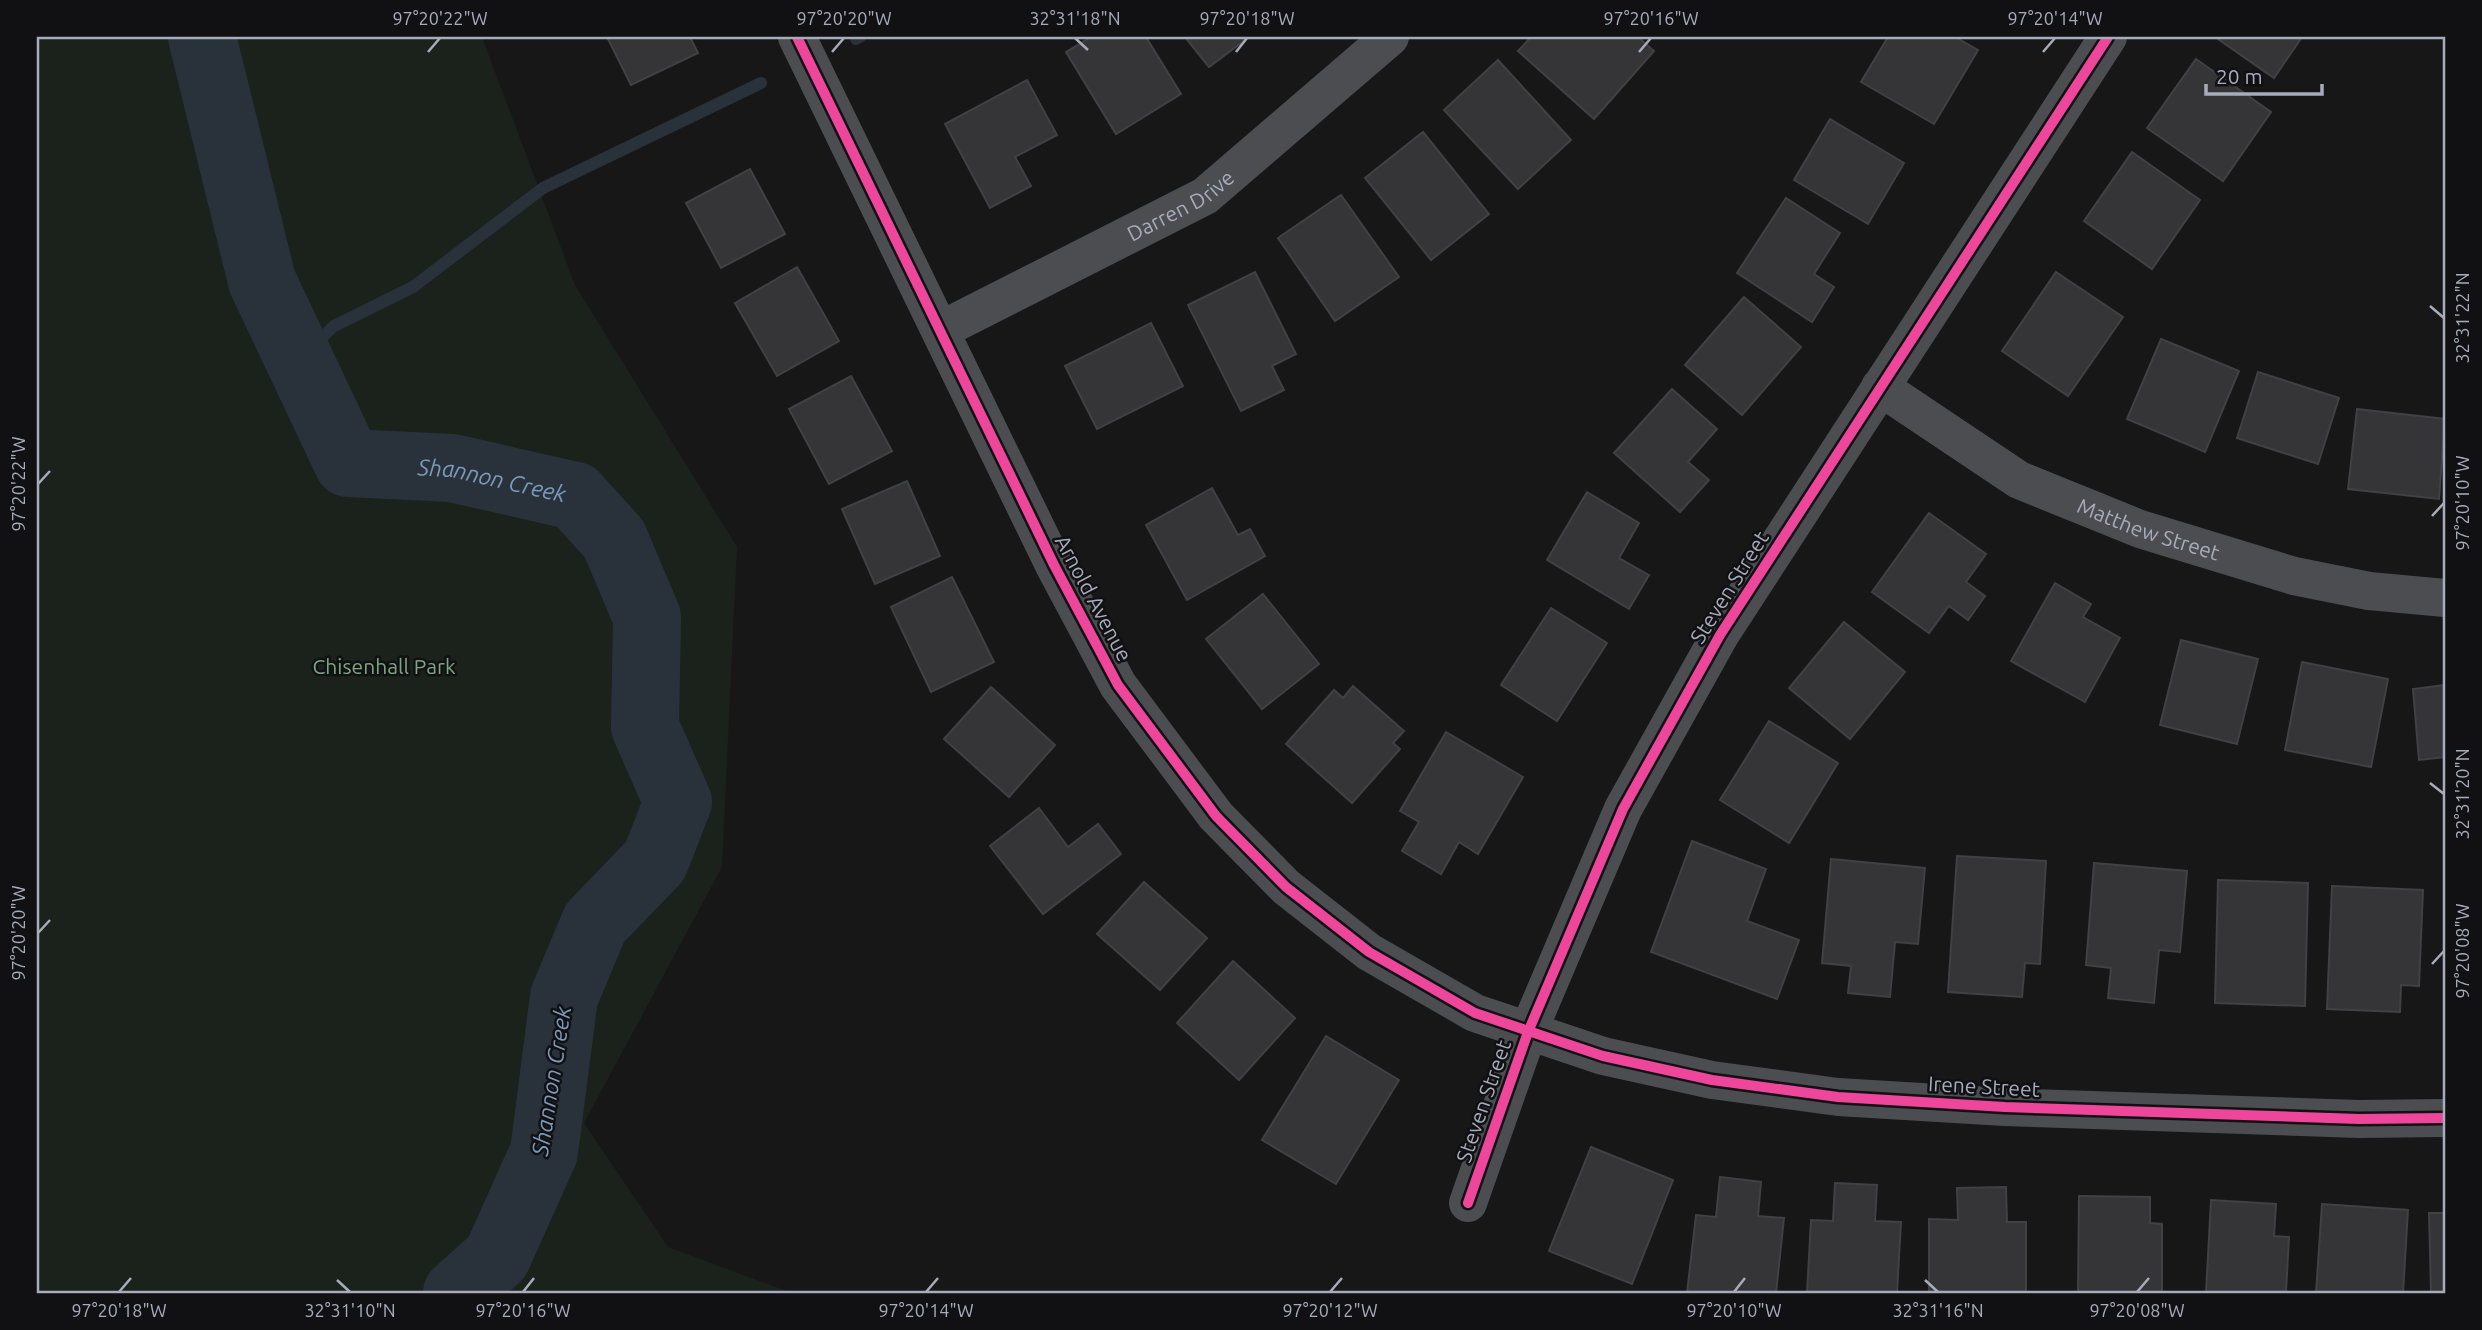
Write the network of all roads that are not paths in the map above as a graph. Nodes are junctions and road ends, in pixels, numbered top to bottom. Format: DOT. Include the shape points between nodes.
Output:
graph roads {
  1 [pos="797,37"];
  2 [pos="1390,37"];
  3 [pos="2108,37"];
  4 [pos="940,330"];
  5 [pos="1880,387"];
  6 [pos="2445,598"];
  7 [pos="1528,1032"];
  8 [pos="2445,1118"];
  9 [pos="1468,1203"];
  1 -- 4 [label="street, Arnold Avenue"];
  2 -- 4 [label="street, Darren Drive" via="1205,196"];
  3 -- 5 [label="street, Steven Street"];
  4 -- 7 [label="street, Arnold Avenue" via="1118,685 1216,816 1286,887 1369,952 1475,1013"];
  5 -- 6 [label="street, Matthew Street" via="2019,480 2140,529 2294,576 2369,591"];
  5 -- 7 [label="street, Steven Street" via="1720,635 1623,809"];
  7 -- 8 [label="street, Irene Street" via="1603,1056 1712,1080 1838,1097 2005,1107"];
  7 -- 9 [label="street, Steven Street"];
}
